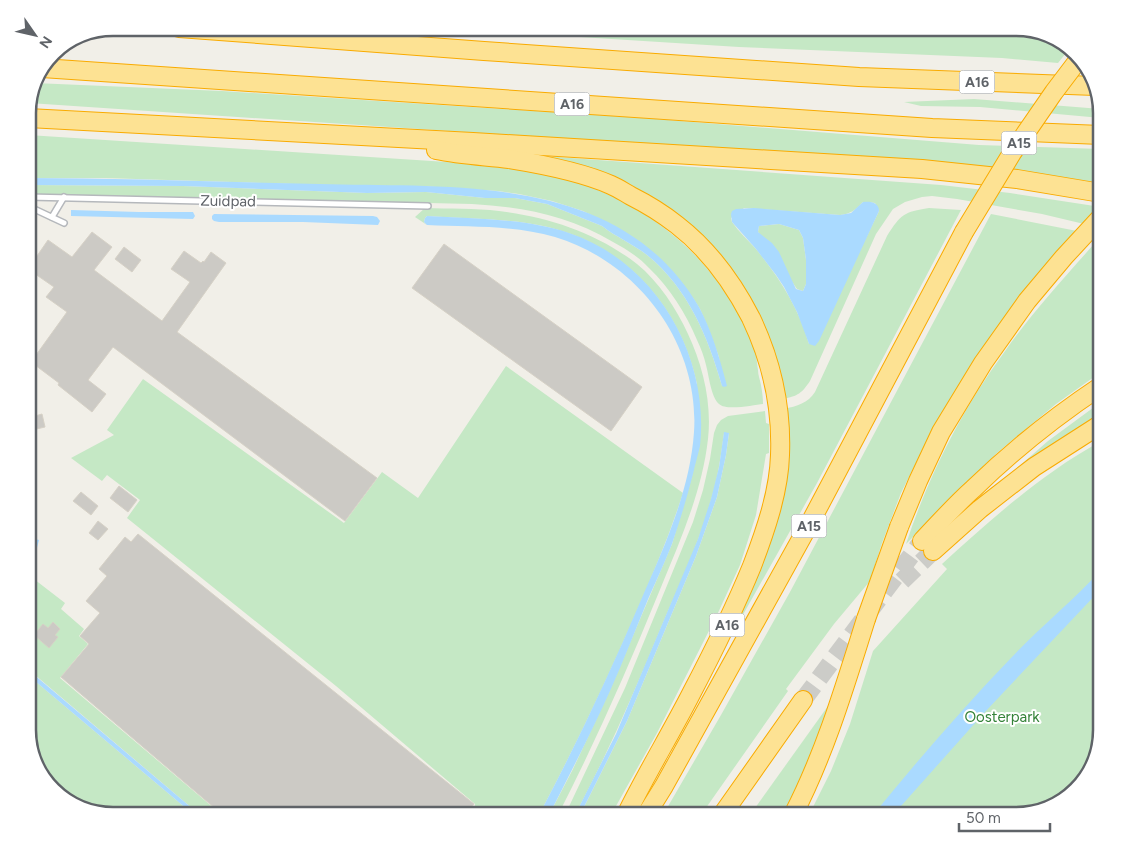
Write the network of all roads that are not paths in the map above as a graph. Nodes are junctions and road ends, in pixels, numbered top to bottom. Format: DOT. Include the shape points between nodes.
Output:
graph roads {
  1 [pos="284,36"];
  2 [pos="1075,64"];
  3 [pos="50,69"];
  4 [pos="1088,86"];
  5 [pos="36,118"];
  6 [pos="1093,135"];
  7 [pos="387,138"];
  8 [pos="1093,192"];
  9 [pos="36,197"];
  10 [pos="64,197"];
  11 [pos="428,206"];
  12 [pos="36,210"];
  13 [pos="52,217"];
  14 [pos="64,223"];
  15 [pos="1093,226"];
  16 [pos="1093,392"];
  17 [pos="1093,430"];
  18 [pos="803,700"];
  19 [pos="631,807"];
  20 [pos="651,807"];
  21 [pos="728,807"];
  22 [pos="798,807"];
  1 -- 4 [label="highway, A16" via="859,77"];
  2 -- 20 [label="highway, A15, bridge" via="1012,153 964,232 811,521"];
  3 -- 6 [label="highway, A16" via="922,128"];
  5 -- 7 [label="highway, A16"];
  7 -- 8 [label="highway, A16" via="922,169"];
  7 -- 19 [label="highway, A16" via="446,152 510,159 572,171 610,185 678,225 710,256 743,302 762,340 780,418 780,457 764,535 729,621"];
  9 -- 10 [label="lane, Zuidpad"];
  10 -- 11 [label="lane, Zuidpad"];
  10 -- 13 [label="lane"];
  12 -- 13 [label="lane"];
  13 -- 14 [label="lane"];
  15 -- 22 [label="highway, bridge" via="1027,302 983,363 941,432 899,527 834,720"];
  16 -- 17 [label="highway" via="974,488 928,546 1034,467"];
  18 -- 21 [label="highway"];
}
